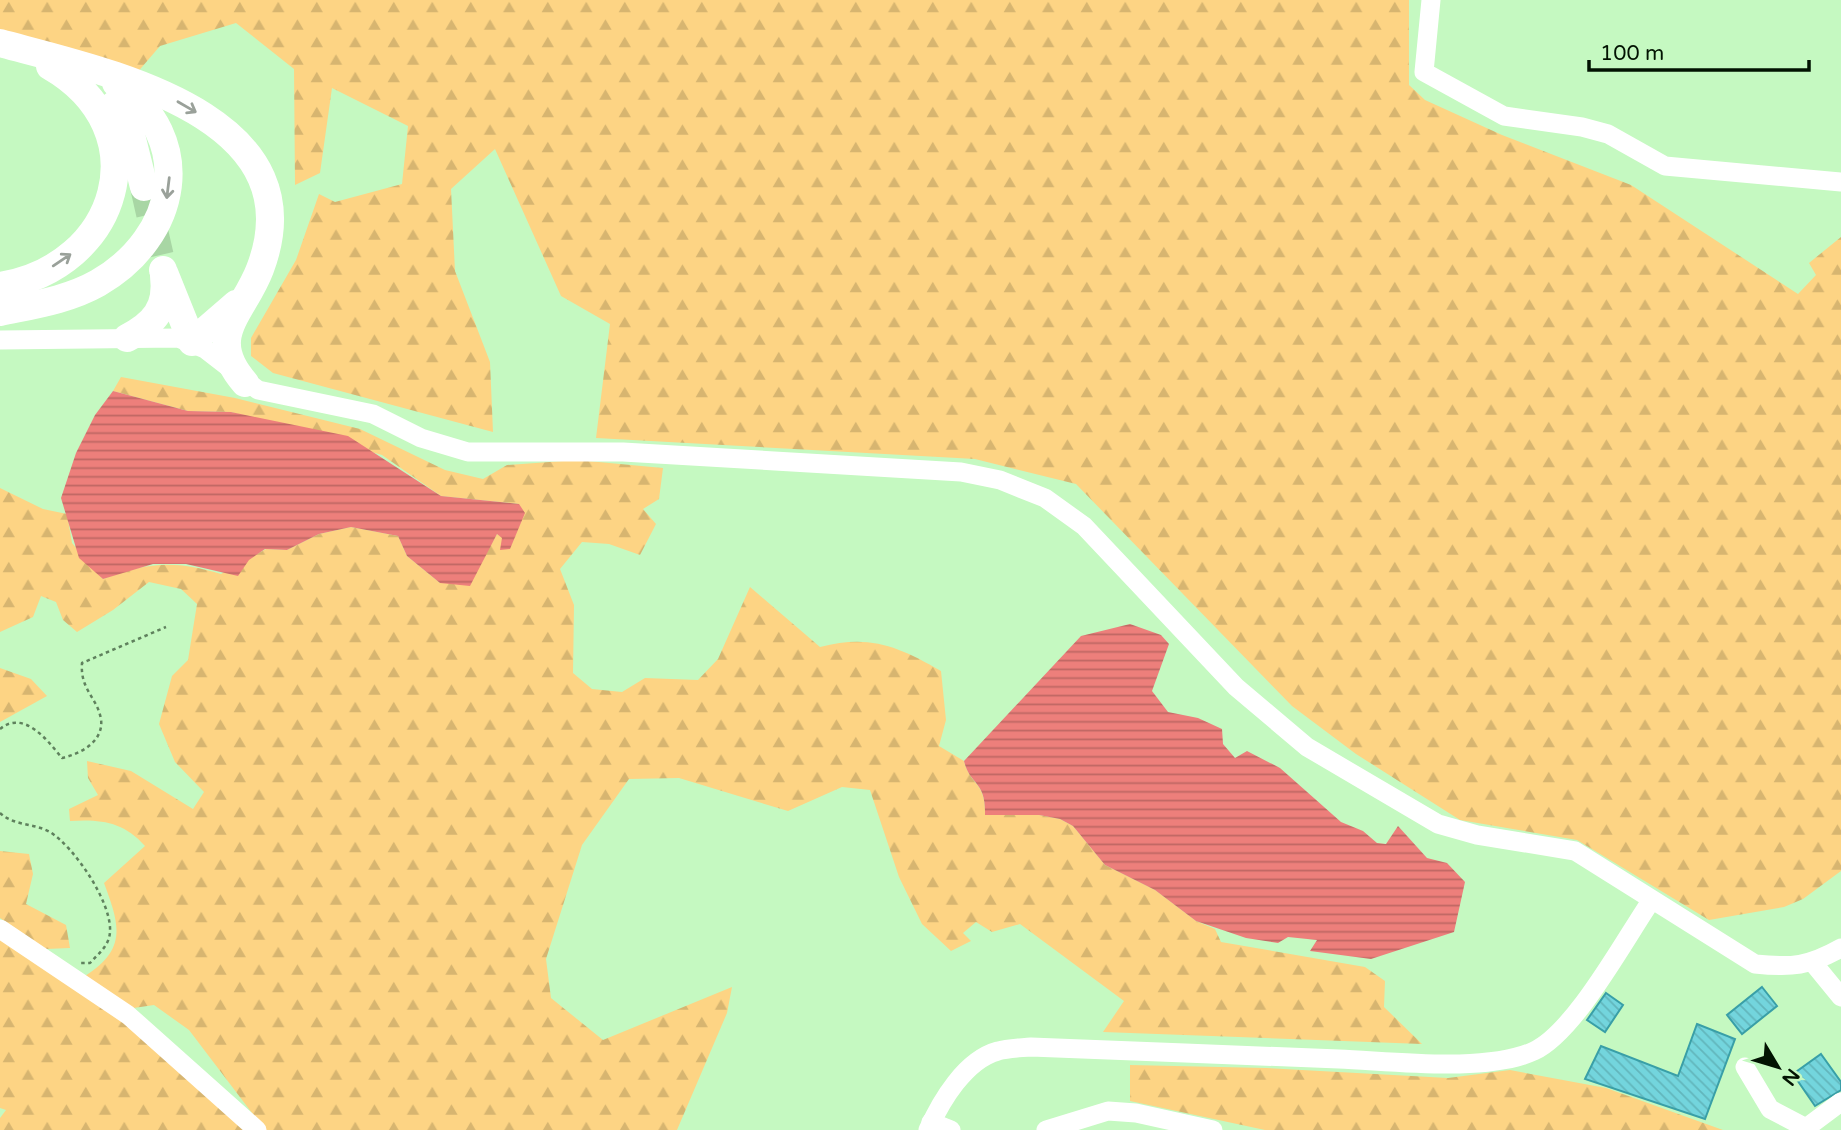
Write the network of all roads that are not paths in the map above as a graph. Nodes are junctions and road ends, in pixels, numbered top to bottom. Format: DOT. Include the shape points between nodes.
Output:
graph roads {
  1 [pos="1431,0"];
  2 [pos="0,43"];
  3 [pos="0,52"];
  4 [pos="79,65"];
  5 [pos="50,66"];
  6 [pos="1841,182"];
  7 [pos="144,187"];
  8 [pos="0,286"];
  9 [pos="250,289"];
  10 [pos="0,312"];
  11 [pos="127,338"];
  12 [pos="0,340"];
  13 [pos="192,342"];
  14 [pos="245,383"];
  15 [pos="1651,901"];
  16 [pos="0,929"];
  17 [pos="1841,948"];
  18 [pos="1814,964"];
  19 [pos="1841,996"];
  20 [pos="1745,1067"];
  21 [pos="1841,1101"];
  22 [pos="929,1126"];
  23 [pos="257,1130"];
  24 [pos="950,1130"];
  25 [pos="1046,1130"];
  26 [pos="1213,1130"];
  1 -- 6 [label="street" via="1424,72 1504,116 1608,134 1665,166"];
  2 -- 4 [label="highway"];
  3 -- 5 [label="highway"];
  4 -- 9 [label="highway, one-way" via="129,80 187,107 224,131 256,165 264,185 268,228 260,269"];
  4 -- 10 [label="highway, one-way" via="110,79 144,107 166,146 169,192 162,214 136,254 97,283 48,302"];
  5 -- 7 [label="highway" via="82,79 121,115"];
  8 -- 5 [label="highway, one-way" via="48,270 82,246 104,216 116,180 113,140 100,110 79,86"];
  9 -- 13 [label="highway"];
  9 -- 14 [label="highway" via="226,342 229,363"];
  11 -- 12 [label="street"];
  11 -- 13 [label="street"];
  11 -- 13 [label="highway" via="143,330 160,311 165,300 163,270"];
  13 -- 14 [label="street"];
  14 -- 15 [label="street" via="278,396 373,414 421,438 468,452 636,453 961,472 1000,480 1045,498 1084,526 1236,688 1307,747 1438,824 1575,851"];
  15 -- 18 [label="street" via="1755,964"];
  15 -- 22 [label="street" via="1578,1010 1535,1051 1494,1061 1427,1063 1031,1047 997,1051 976,1062 952,1087"];
  16 -- 23 [label="street" via="128,1014"];
  17 -- 18 [label="street"];
  18 -- 19 [label="street"];
  20 -- 21 [label="street" via="1770,1109 1806,1128"];
  22 -- 24 [label="street"];
  25 -- 26 [label="street" via="1108,1111"];
}
